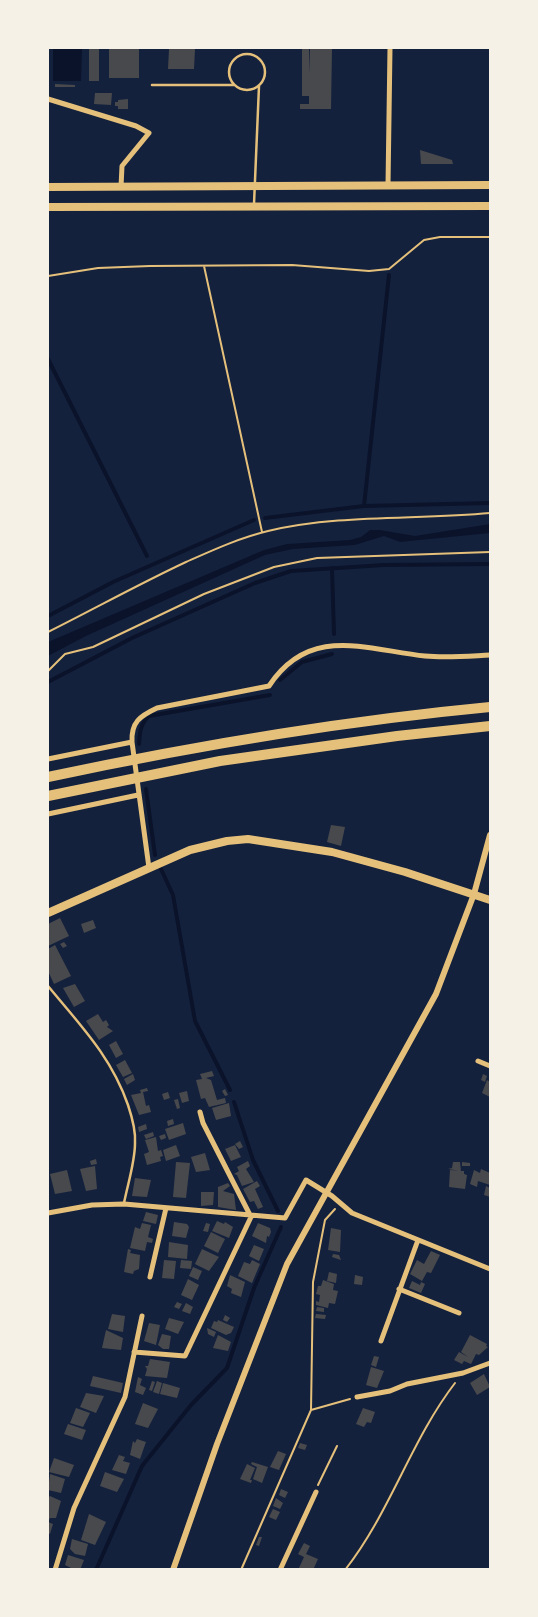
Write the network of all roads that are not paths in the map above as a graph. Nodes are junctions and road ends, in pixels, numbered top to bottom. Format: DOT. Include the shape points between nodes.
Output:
graph roads {
  1 [pos="390,48"];
  2 [pos="234,84"];
  3 [pos="152,85"];
  4 [pos="259,86"];
  5 [pos="48,99"];
  6 [pos="388,185"];
  7 [pos="490,185"];
  8 [pos="254,186"];
  9 [pos="48,187"];
  10 [pos="121,187"];
  11 [pos="254,206"];
  12 [pos="490,206"];
  13 [pos="48,207"];
  14 [pos="490,655"];
  15 [pos="490,707"];
  16 [pos="490,726"];
  17 [pos="132,742"];
  18 [pos="48,758"];
  19 [pos="48,777"];
  20 [pos="138,795"];
  21 [pos="48,796"];
  22 [pos="48,814"];
  23 [pos="490,835"];
  24 [pos="149,868"];
  25 [pos="474,894"];
  26 [pos="490,900"];
  27 [pos="48,913"];
  28 [pos="48,986"];
  29 [pos="478,1061"];
  30 [pos="490,1066"];
  31 [pos="200,1112"];
  32 [pos="325,1192"];
  33 [pos="124,1204"];
  34 [pos="166,1208"];
  35 [pos="48,1213"];
  36 [pos="251,1217"];
  37 [pos="418,1240"];
  38 [pos="490,1270"];
  39 [pos="150,1277"];
  40 [pos="399,1289"];
  41 [pos="459,1313"];
  42 [pos="142,1316"];
  43 [pos="381,1341"];
  44 [pos="134,1352"];
  45 [pos="490,1363"];
  46 [pos="357,1397"];
  47 [pos="316,1492"];
  48 [pos="55,1570"];
  49 [pos="173,1570"];
  50 [pos="280,1570"];
  1 -- 6 [label="street"];
  2 -- 3 [label="lane"];
  2 -- 4 [label="lane" via="241,90"];
  2 -- 4 [label="lane" via="229,76 230,64 245,53 256,56 264,65 265,76"];
  4 -- 8 [label="lane"];
  5 -- 10 [label="street" via="136,126 148,133 122,166"];
  6 -- 7 [label="main road"];
  6 -- 8 [label="main road"];
  8 -- 10 [label="main road"];
  8 -- 11 [label="lane"];
  9 -- 10 [label="main road"];
  11 -- 12 [label="main road"];
  11 -- 13 [label="main road"];
  14 -- 17 [label="street" via="426,656 368,645 329,646 288,663 269,686 157,708 140,716 133,727"];
  15 -- 19 [label="highway" via="294,731"];
  16 -- 21 [label="highway" via="220,761"];
  17 -- 18 [label="street"];
  17 -- 20 [label="street"];
  20 -- 22 [label="street"];
  20 -- 24 [label="street"];
  23 -- 25 [label="street"];
  24 -- 25 [label="main road" via="206,845 248,839 332,852"];
  24 -- 27 [label="main road"];
  25 -- 26 [label="main road"];
  25 -- 32 [label="street" via="436,994"];
  28 -- 33 [label="lane" via="94,1039 124,1094 136,1143"];
  29 -- 30 [label="street"];
  31 -- 36 [label="street"];
  32 -- 36 [label="street" via="306,1180 285,1218"];
  32 -- 37 [label="street" via="352,1213"];
  32 -- 49 [label="street" via="287,1264 266,1313"];
  33 -- 34 [label="street"];
  33 -- 35 [label="street" via="92,1205"];
  34 -- 36 [label="street"];
  34 -- 39 [label="street"];
  36 -- 44 [label="street" via="185,1356"];
  37 -- 38 [label="street"];
  37 -- 40 [label="street"];
  40 -- 41 [label="street"];
  40 -- 43 [label="street"];
  42 -- 44 [label="street"];
  44 -- 48 [label="street" via="125,1397 74,1508"];
  45 -- 46 [label="street" via="463,1373 407,1384 390,1392"];
  47 -- 50 [label="street"];
}
